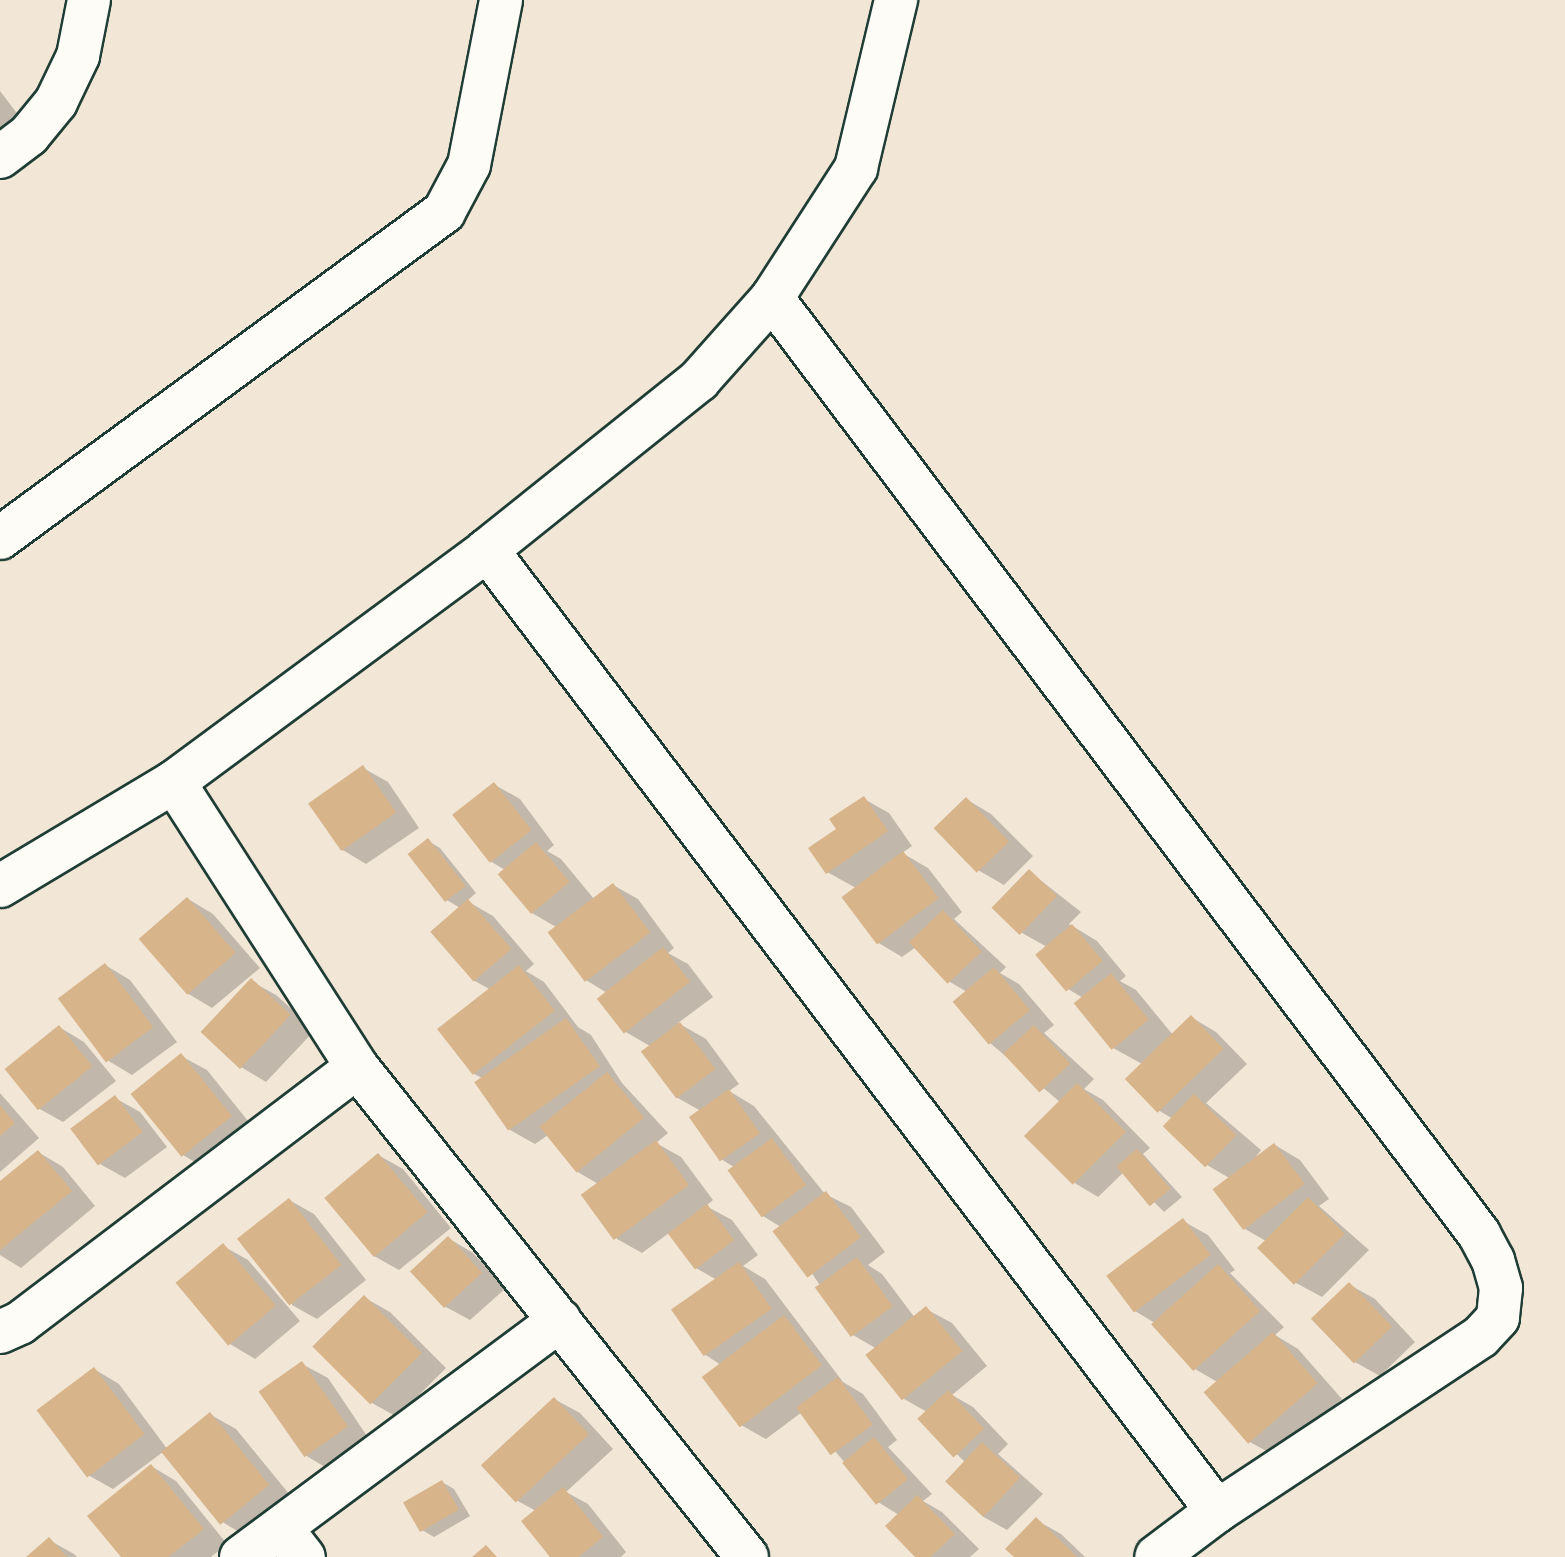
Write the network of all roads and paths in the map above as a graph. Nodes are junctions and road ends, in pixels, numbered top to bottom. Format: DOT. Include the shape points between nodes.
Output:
graph roads {
  1 [pos="89,0"];
  2 [pos="501,0"];
  3 [pos="896,0"];
  4 [pos="0,157"];
  5 [pos="772,298"];
  6 [pos="0,538"];
  7 [pos="487,550"];
  8 [pos="174,782"];
  9 [pos="0,886"];
  10 [pos="357,1067"];
  11 [pos="560,1320"];
  12 [pos="0,1332"];
  13 [pos="1217,1511"];
  14 [pos="292,1542"];
  15 [pos="241,1557"];
  16 [pos="747,1557"];
  17 [pos="1156,1557"];
  1 -- 4 [label="street" via="78,56 56,102 29,135"];
  2 -- 6 [label="street" via="469,165 444,212"];
  3 -- 5 [label="street" via="856,168"];
  5 -- 7 [label="street" via="699,380"];
  5 -- 13 [label="street" via="1470,1221 1493,1260 1501,1288 1498,1318 1480,1337"];
  7 -- 8 [label="street"];
  7 -- 13 [label="street"];
  8 -- 9 [label="street"];
  8 -- 10 [label="street"];
  10 -- 11 [label="street"];
  10 -- 12 [label="street" via="20,1323"];
  11 -- 14 [label="street"];
  11 -- 16 [label="street"];
  13 -- 17 [label="street"];
  14 -- 15 [label="street"];
}
